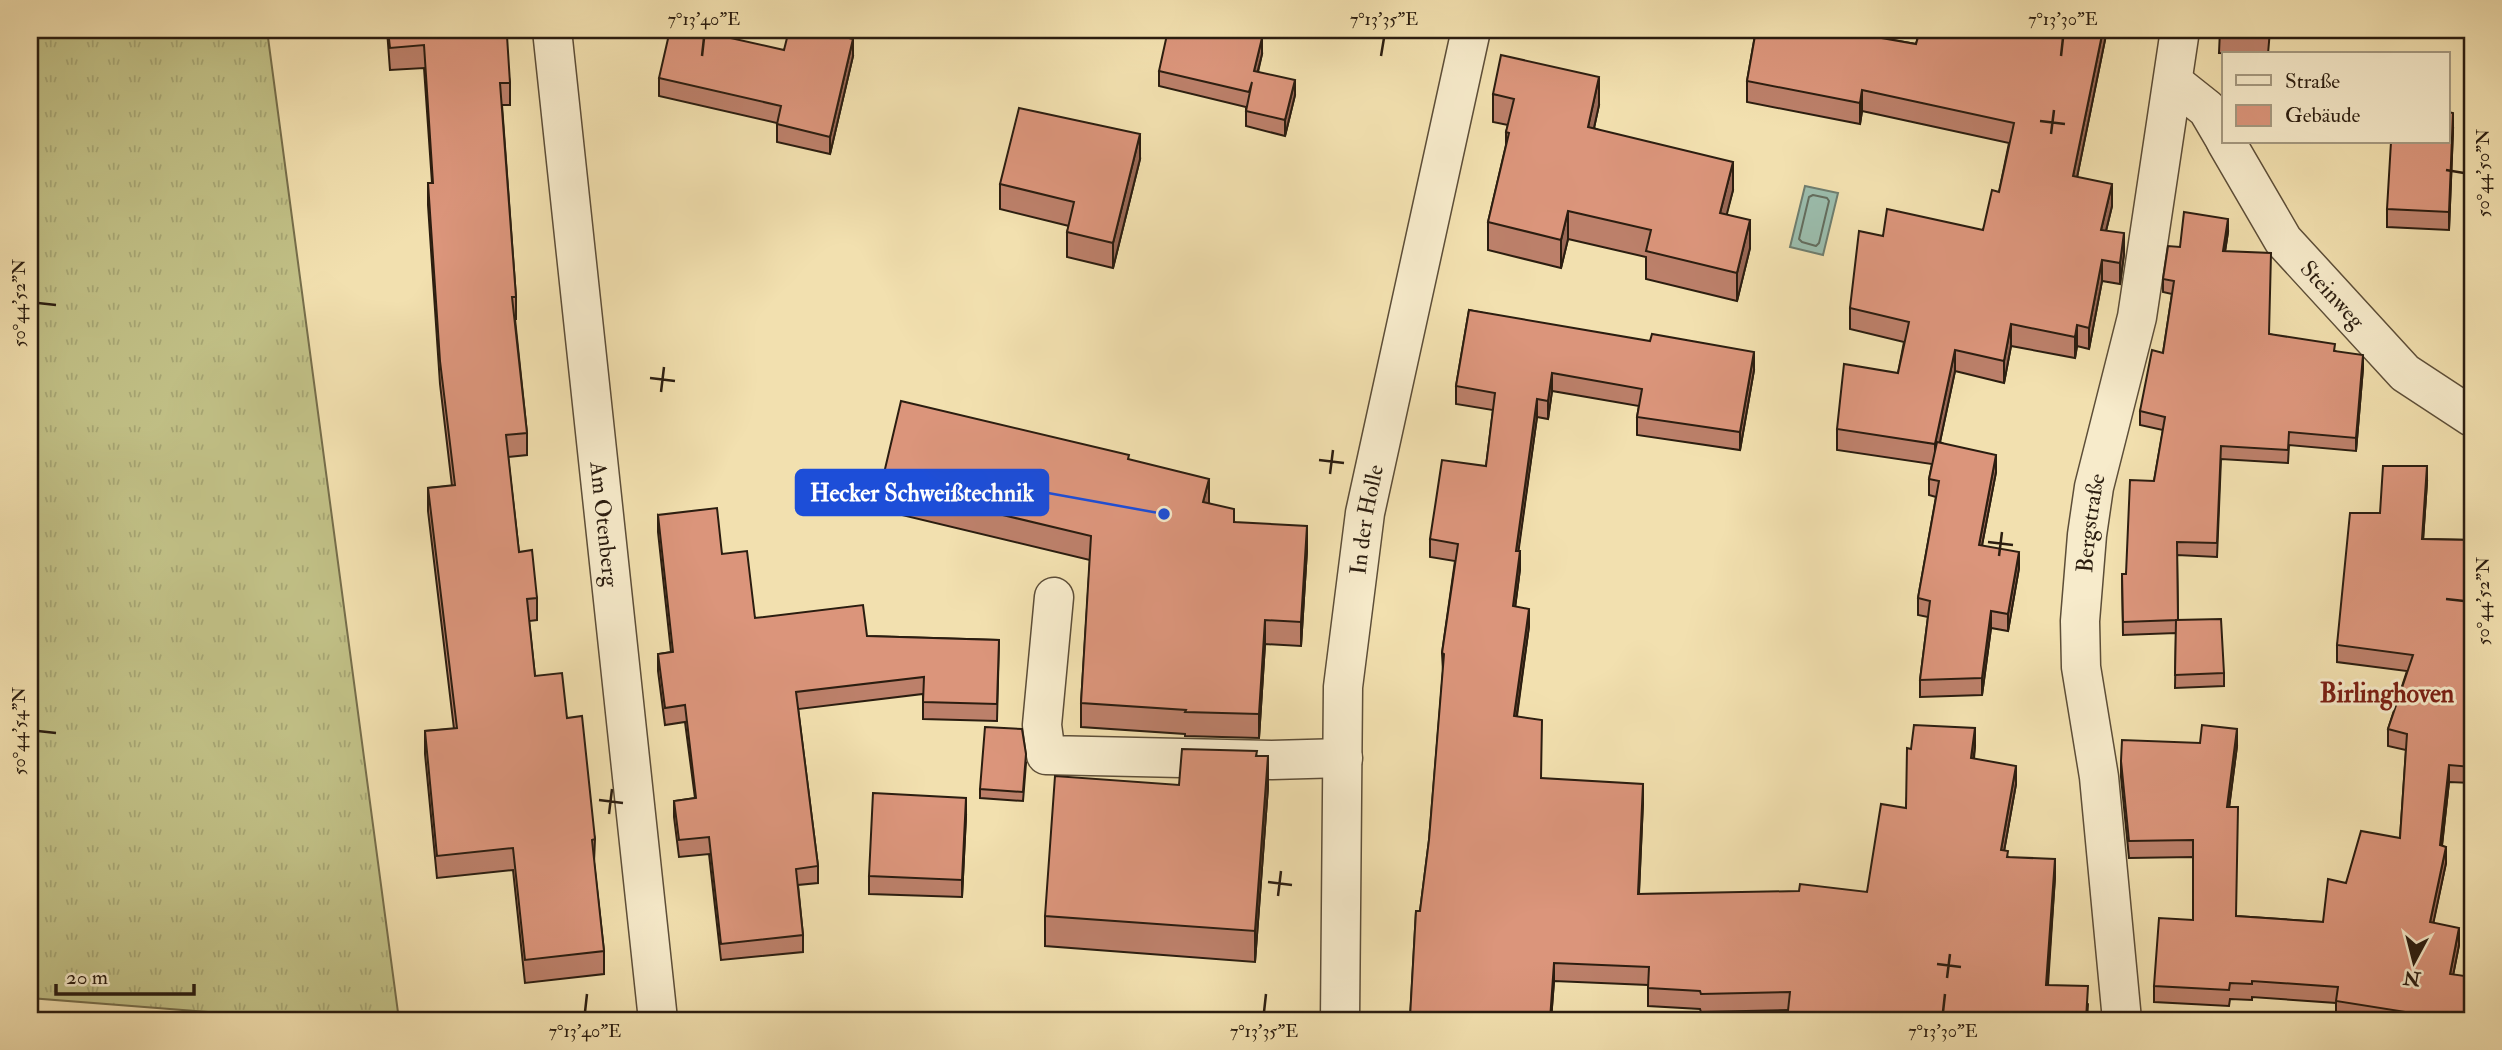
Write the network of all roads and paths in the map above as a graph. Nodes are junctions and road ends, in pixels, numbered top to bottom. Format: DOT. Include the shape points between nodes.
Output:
graph roads {
  1 [pos="552,30"];
  2 [pos="1471,30"];
  3 [pos="2180,30"];
  4 [pos="2173,82"];
  5 [pos="2222,135"];
  6 [pos="2227,144"];
  7 [pos="2472,417"];
  8 [pos="1054,597"];
  9 [pos="1343,758"];
  10 [pos="658,1020"];
  11 [pos="1340,1020"];
  12 [pos="2122,1020"];
  1 -- 10 [label="street, Am Otenberg"];
  2 -- 9 [label="street, In der Holle" via="1365,513 1343,687"];
  3 -- 4 [label="street, Bergstraße"];
  4 -- 5 [label="street, Steinweg" via="2207,109"];
  4 -- 12 [label="street, Bergstraße" via="2137,317 2094,487 2081,610 2081,667 2099,777"];
  6 -- 7 [label="street, Steinweg" via="2283,240 2405,373"];
  8 -- 9 [label="street" via="1042,725 1046,755"];
  9 -- 11 [label="street, In der Holle"];
}
